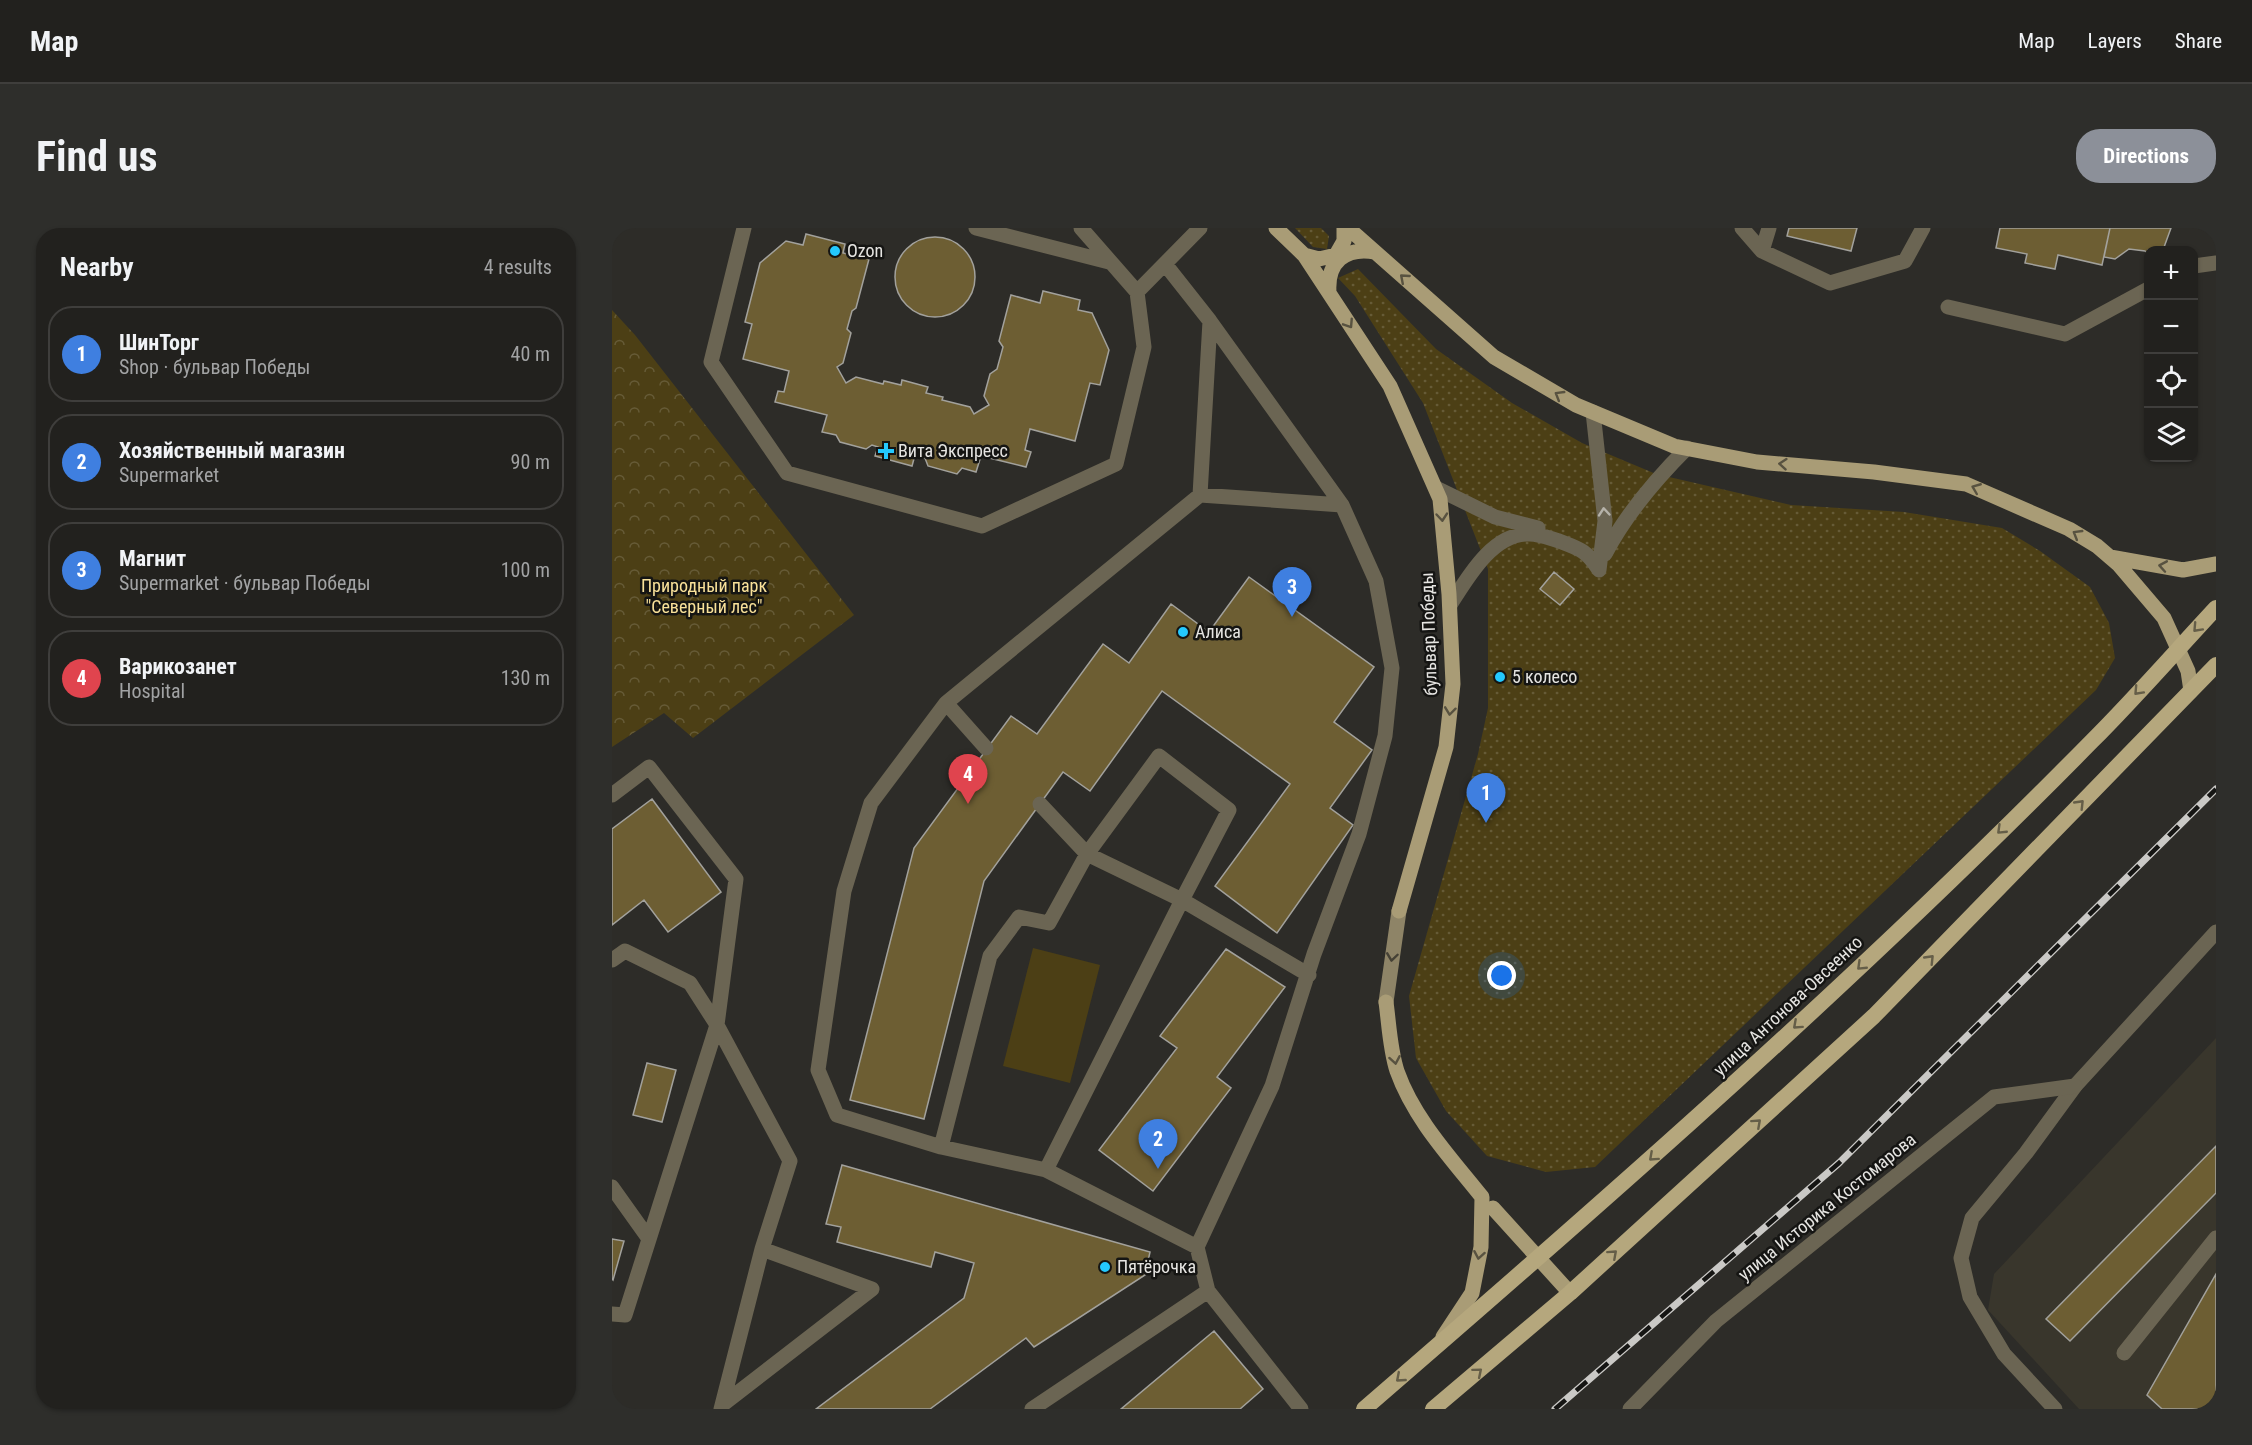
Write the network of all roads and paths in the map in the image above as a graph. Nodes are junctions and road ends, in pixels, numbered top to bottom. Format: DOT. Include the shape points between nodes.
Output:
graph roads {
  1 [pos="744,228"];
  2 [pos="976,228"];
  3 [pos="1081,228"];
  4 [pos="1200,228"];
  5 [pos="1276,228"];
  6 [pos="1346,228"];
  7 [pos="1742,228"];
  8 [pos="1769,228"];
  9 [pos="1923,228"];
  10 [pos="1762,251"];
  11 [pos="1375,252"];
  12 [pos="1304,255"];
  13 [pos="1109,262"];
  14 [pos="2216,263"];
  15 [pos="1165,264"];
  16 [pos="2198,265"];
  17 [pos="1137,292"];
  18 [pos="1329,292"];
  19 [pos="2144,292"];
  20 [pos="1948,307"];
  21 [pos="1210,321"];
  22 [pos="1593,412"];
  23 [pos="1687,448"];
  24 [pos="1436,488"];
  25 [pos="1200,495"];
  26 [pos="1342,505"];
  27 [pos="2110,557"];
  28 [pos="2216,564"];
  29 [pos="1599,570"];
  30 [pos="1450,605"];
  31 [pos="2216,608"];
  32 [pos="2178,648"];
  33 [pos="2216,665"];
  34 [pos="2191,691"];
  35 [pos="946,703"];
  36 [pos="986,748"];
  37 [pos="612,795"];
  38 [pos="1040,804"];
  39 [pos="1087,854"];
  40 [pos="1182,900"];
  41 [pos="2216,932"];
  42 [pos="612,960"];
  43 [pos="1309,975"];
  44 [pos="717,1025"];
  45 [pos="2075,1086"];
  46 [pos="941,1147"];
  47 [pos="1046,1170"];
  48 [pos="612,1188"];
  49 [pos="1488,1202"];
  50 [pos="2216,1238"];
  51 [pos="649,1239"];
  52 [pos="1197,1247"];
  53 [pos="762,1249"];
  54 [pos="1538,1256"];
  55 [pos="1208,1291"];
  56 [pos="1570,1293"];
  57 [pos="612,1314"];
  58 [pos="1436,1347"];
  59 [pos="2124,1353"];
  60 [pos="721,1407"];
  61 [pos="1032,1409"];
  62 [pos="1301,1409"];
  63 [pos="1364,1409"];
  64 [pos="1433,1409"];
  65 [pos="1630,1409"];
  66 [pos="2055,1409"];
  1 -- 17 [label="street" via="711,362 787,473 982,526 1116,464 1144,347"];
  2 -- 13 [label="street"];
  3 -- 13 [label="street"];
  4 -- 15 [label="street"];
  5 -- 12 [label="main road, бульвар Победы"];
  6 -- 11 [label="main road"];
  6 -- 12 [label="main road" via="1336,255 1319,259"];
  7 -- 10 [label="street"];
  8 -- 10 [label="street"];
  9 -- 10 [label="street" via="1905,261 1830,284"];
  11 -- 18 [label="main road" via="1350,252 1339,260 1328,278"];
  22 -- 11 [label="main road, one-way" via="1494,357"];
  12 -- 18 [label="main road, бульвар Победы"];
  13 -- 17 [label="street"];
  14 -- 16 [label="street"];
  15 -- 17 [label="street"];
  15 -- 21 [label="street"];
  18 -- 24 [label="main road, бульвар Победы, one-way" via="1390,386"];
  19 -- 20 [label="street" via="2065,334"];
  21 -- 25 [label="street"];
  21 -- 26 [label="street"];
  22 -- 23 [label="main road"];
  29 -- 22 [label="street, one-way" via="1605,521"];
  27 -- 23 [label="main road, one-way" via="2069,529 1966,484 1756,462"];
  23 -- 29 [label="street" via="1629,514 1605,552"];
  24 -- 29 [label="street" via="1509,523 1572,538 1593,550"];
  24 -- 30 [label="main road, бульвар Победы, one-way"];
  25 -- 26 [label="street"];
  25 -- 35 [label="street"];
  26 -- 43 [label="street" via="1376,581 1392,668 1385,736 1372,795"];
  28 -- 27 [label="main road, one-way" via="2183,570"];
  27 -- 32 [label="main road" via="2164,618"];
  29 -- 30 [label="street" via="1588,553 1573,546 1545,536 1517,535 1486,555"];
  30 -- 49 [label="main road, бульвар Победы, one-way" via="1453,684 1446,747 1399,911 1386,1002 1397,1070 1411,1100 1444,1150"];
  31 -- 32 [label="highway, улица Антонова-Овсеенко, one-way"];
  32 -- 34 [label="main road"];
  32 -- 54 [label="highway, улица Антонова-Овсеенко, one-way" via="2093,741 1840,986"];
  33 -- 34 [label="highway"];
  56 -- 34 [label="highway, one-way" via="1874,1016"];
  35 -- 36 [label="street"];
  35 -- 46 [label="street" via="871,802 844,891 818,1070 837,1115"];
  37 -- 44 [label="street" via="649,767 736,879"];
  38 -- 39 [label="street"];
  39 -- 40 [label="street"];
  39 -- 40 [label="street" via="1159,756 1229,810"];
  39 -- 46 [label="street" via="1049,923 1019,917 990,956"];
  40 -- 43 [label="street"];
  40 -- 47 [label="street"];
  41 -- 45 [label="street"];
  42 -- 44 [label="street" via="625,951 690,983"];
  43 -- 52 [label="street" via="1272,1086"];
  44 -- 51 [label="street"];
  44 -- 53 [label="street" via="790,1161"];
  45 -- 65 [label="street, улица Историка Костомарова" via="1994,1097 1716,1321"];
  45 -- 66 [label="street" via="1972,1218 1961,1258 1970,1297 2004,1354"];
  46 -- 47 [label="street"];
  47 -- 52 [label="street"];
  48 -- 51 [label="street"];
  49 -- 54 [label="main road, бульвар Победы"];
  49 -- 58 [label="main road, one-way" via="1472,1293"];
  50 -- 59 [label="street"];
  51 -- 57 [label="street" via="626,1315"];
  52 -- 55 [label="street"];
  53 -- 60 [label="street"];
  53 -- 60 [label="street" via="872,1289"];
  54 -- 56 [label="main road, бульвар Победы"];
  54 -- 58 [label="highway, улица Антонова-Овсеенко"];
  55 -- 61 [label="street"];
  55 -- 62 [label="street"];
  64 -- 56 [label="highway, one-way"];
  58 -- 63 [label="highway, улица Антонова-Овсеенко, one-way"];
}
